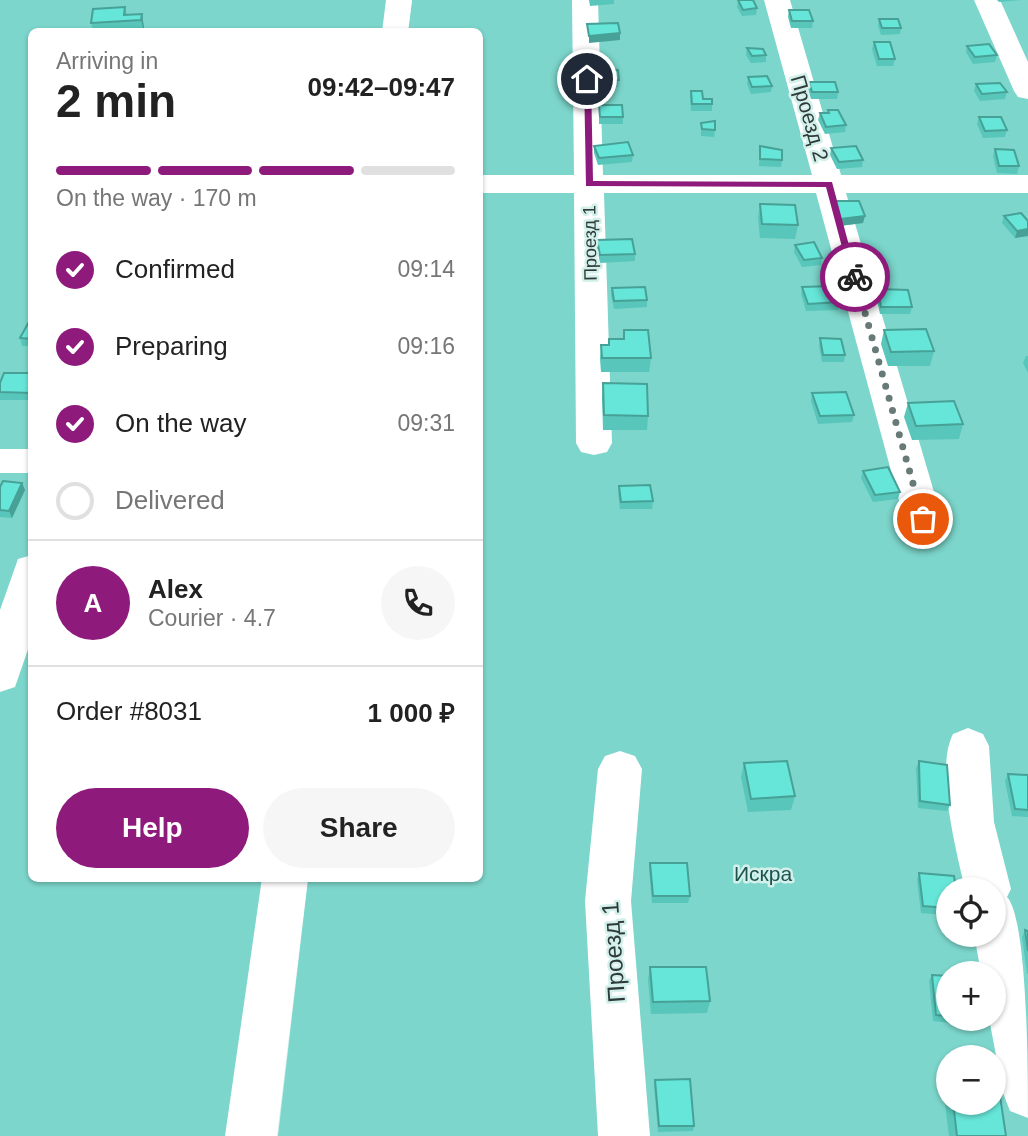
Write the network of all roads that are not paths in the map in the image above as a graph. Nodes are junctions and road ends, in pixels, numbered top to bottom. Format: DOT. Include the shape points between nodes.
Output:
graph roads {
  1 [pos="399,0"];
  2 [pos="585,0"];
  3 [pos="777,0"];
  4 [pos="987,0"];
  5 [pos="396,28"];
  6 [pos="1028,91"];
  7 [pos="483,184"];
  8 [pos="589,184"];
  9 [pos="829,184"];
  10 [pos="1028,184"];
  11 [pos="594,443"];
  12 [pos="0,461"];
  13 [pos="28,461"];
  14 [pos="923,519"];
  15 [pos="28,582"];
  16 [pos="0,676"];
  17 [pos="968,746"];
  18 [pos="620,769"];
  19 [pos="985,877"];
  20 [pos="284,882"];
  21 [pos="1000,947"];
  22 [pos="1028,1093"];
  23 [pos="251,1136"];
  24 [pos="624,1136"];
  1 -- 5 [label="street"];
  2 -- 8 [label="street, Проезд 1"];
  3 -- 9 [label="street, Проезд 2"];
  4 -- 6 [label="street"];
  7 -- 8 [label="street"];
  8 -- 9 [label="street"];
  8 -- 11 [label="street, Проезд 1"];
  9 -- 10 [label="street"];
  9 -- 14 [label="street, Проезд 2"];
  12 -- 13 [label="street"];
  15 -- 16 [label="street"];
  17 -- 19 [label="street" via="972,822"];
  18 -- 24 [label="street, Проезд 1" via="608,901"];
  20 -- 23 [label="street"];
  21 -- 22 [label="street"];
}
